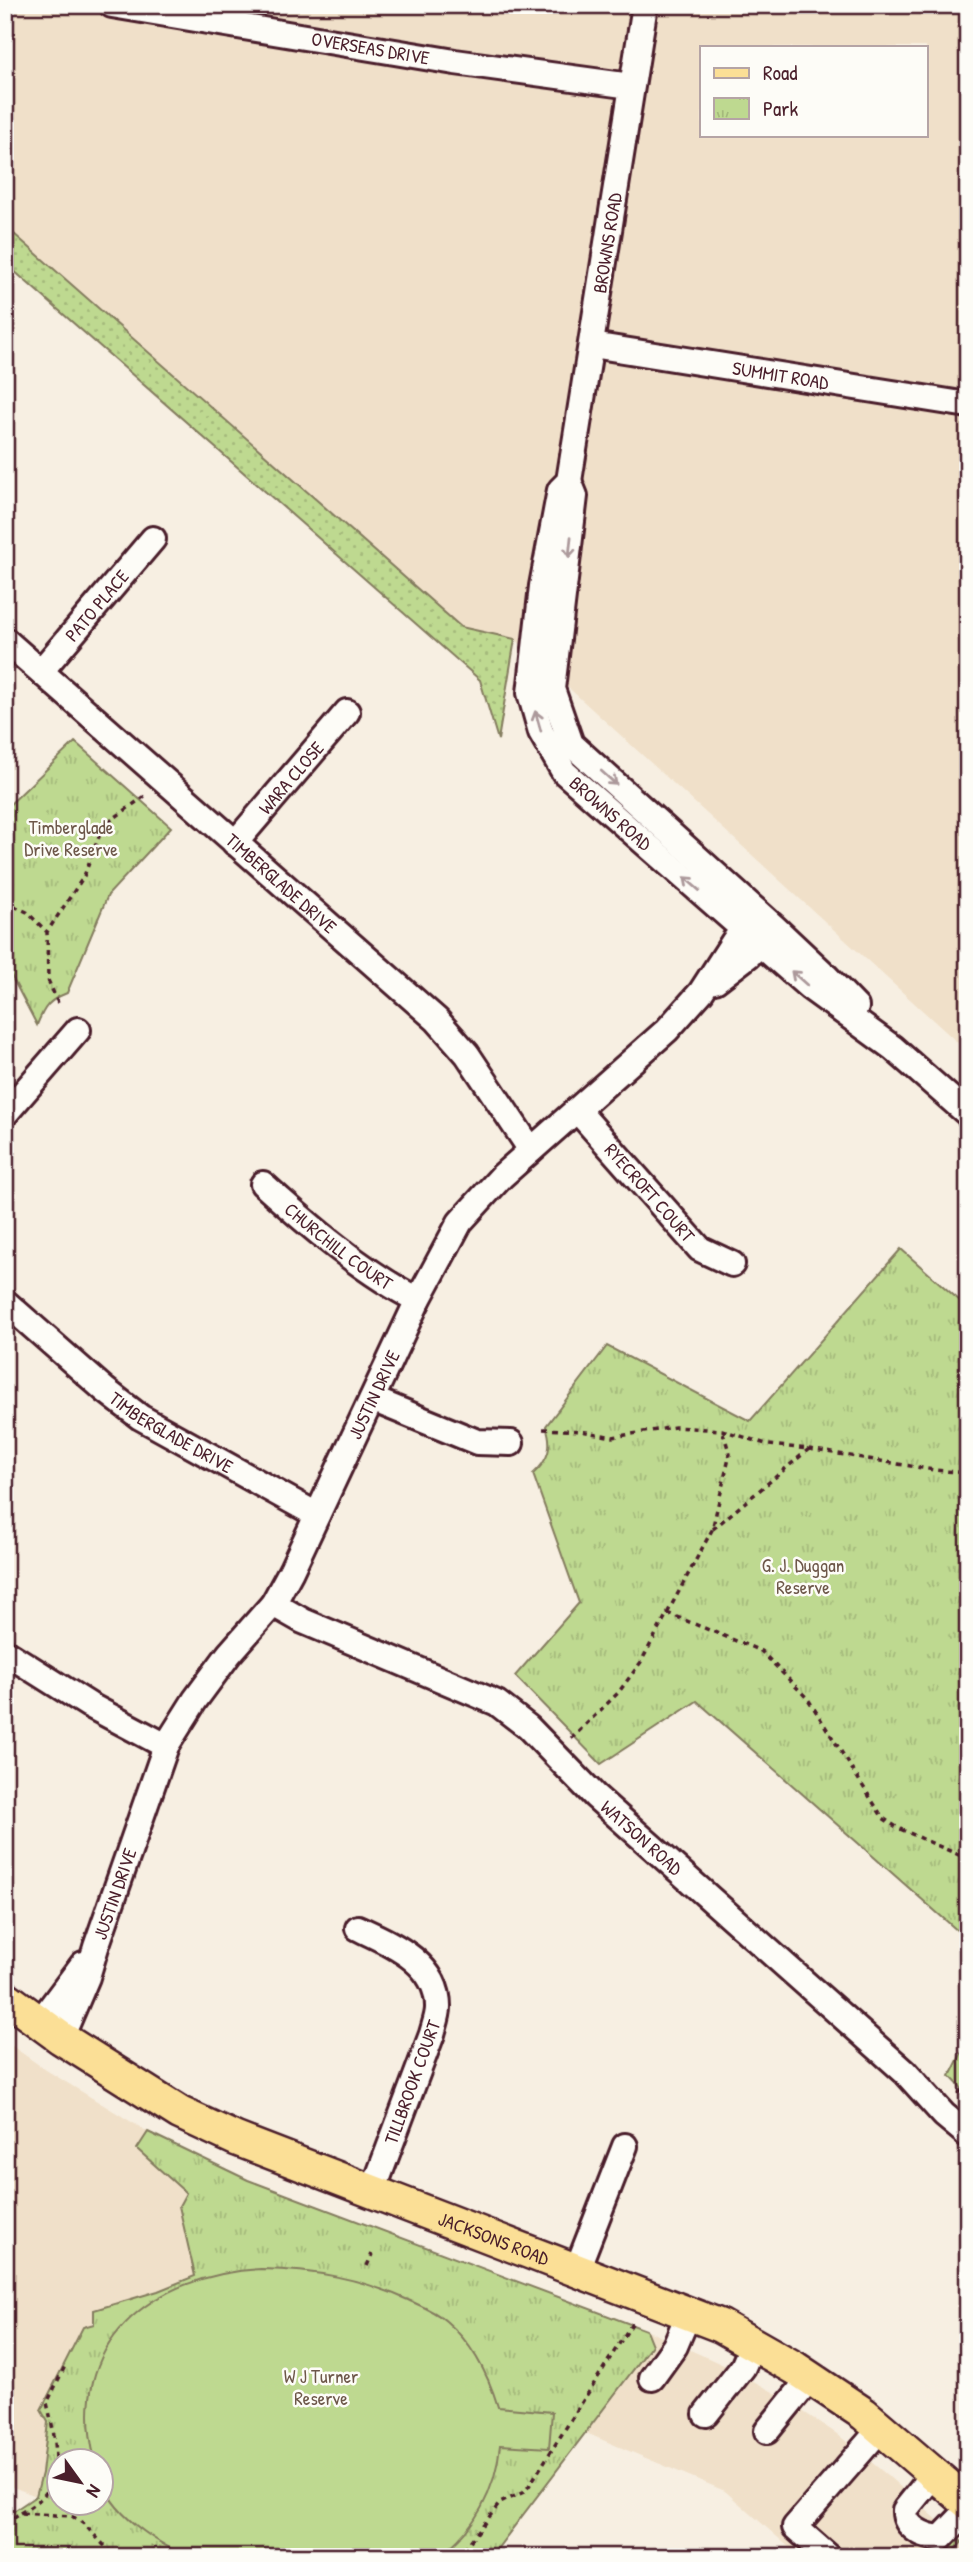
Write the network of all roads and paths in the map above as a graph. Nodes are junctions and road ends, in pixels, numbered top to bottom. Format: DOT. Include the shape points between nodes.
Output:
graph roads {
  1 [pos="112,5"];
  2 [pos="645,5"];
  3 [pos="631,86"];
  4 [pos="592,345"];
  5 [pos="968,405"];
  6 [pos="153,539"];
  7 [pos="5,640"];
  8 [pos="40,671"];
  9 [pos="347,712"];
  10 [pos="145,796"];
  11 [pos="235,843"];
  12 [pos="5,902"];
  13 [pos="759,928"];
  14 [pos="47,932"];
  15 [pos="58,1003"];
  16 [pos="78,1030"];
  17 [pos="577,1110"];
  18 [pos="5,1114"];
  19 [pos="968,1114"];
  20 [pos="531,1150"];
  21 [pos="263,1184"];
  22 [pos="732,1264"];
  23 [pos="418,1300"];
  24 [pos="5,1302"];
  25 [pos="372,1399"];
  26 [pos="543,1429"];
  27 [pos="722,1430"];
  28 [pos="511,1443"];
  29 [pos="809,1449"];
  30 [pos="968,1473"];
  31 [pos="317,1515"];
  32 [pos="712,1530"];
  33 [pos="273,1604"];
  34 [pos="667,1613"];
  35 [pos="5,1652"];
  36 [pos="571,1739"];
  37 [pos="166,1746"];
  38 [pos="968,1859"];
  39 [pos="358,1927"];
  40 [pos="5,1997"];
  41 [pos="50,2030"];
  42 [pos="968,2079"];
  43 [pos="958,2094"];
  44 [pos="968,2136"];
  45 [pos="625,2146"];
  46 [pos="373,2191"];
  47 [pos="372,2254"];
  48 [pos="368,2266"];
  49 [pos="577,2269"];
  50 [pos="688,2313"];
  51 [pos="633,2322"];
  52 [pos="753,2344"];
  53 [pos="65,2366"];
  54 [pos="652,2378"];
  55 [pos="810,2378"];
  56 [pos="706,2414"];
  57 [pos="882,2427"];
  58 [pos="767,2431"];
  59 [pos="934,2474"];
  60 [pos="968,2503"];
  61 [pos="968,2510"];
  62 [pos="20,2513"];
  63 [pos="5,2523"];
  64 [pos="115,2557"];
  65 [pos="458,2557"];
  66 [pos="829,2557"];
  1 -- 3 [label="street, OVERSEAS DRIVE"];
  2 -- 3 [label="street, BROWNS ROAD"];
  3 -- 4 [label="street, BROWNS ROAD"];
  4 -- 5 [label="street, SUMMIT ROAD"];
  4 -- 13 [label="street, BROWNS ROAD" via="569,481 560,491 542,586 530,693 541,732 564,772"];
  6 -- 8 [label="street, PATO PLACE"];
  7 -- 8 [label="street, TIMBERGLADE DRIVE"];
  8 -- 11 [label="street, TIMBERGLADE DRIVE"];
  9 -- 11 [label="street, WARA CLOSE"];
  10 -- 14 [label="path" via="103,826 84,876"];
  11 -- 20 [label="street, TIMBERGLADE DRIVE" via="451,1034"];
  12 -- 14 [label="path" via="27,912"];
  13 -- 17 [label="street, JUSTIN DRIVE" via="749,955 701,992 667,1030"];
  13 -- 19 [label="street, BROWNS ROAD" via="809,986 893,1048"];
  14 -- 15 [label="path" via="47,980"];
  16 -- 18 [label="street"];
  17 -- 20 [label="street, JUSTIN DRIVE"];
  17 -- 22 [label="street, RYECROFT COURT" via="699,1249"];
  20 -- 23 [label="street, JUSTIN DRIVE" via="460,1223"];
  21 -- 23 [label="street, CHURCHILL COURT" via="383,1280"];
  23 -- 25 [label="street, JUSTIN DRIVE"];
  24 -- 31 [label="street, TIMBERGLADE DRIVE" via="139,1417"];
  25 -- 28 [label="street" via="477,1442"];
  25 -- 31 [label="street, JUSTIN DRIVE"];
  26 -- 27 [label="path" via="613,1437 675,1427"];
  27 -- 29 [label="path" via="769,1445"];
  27 -- 32 [label="path" via="730,1454"];
  29 -- 30 [label="path"];
  29 -- 32 [label="path"];
  31 -- 33 [label="street, JUSTIN DRIVE"];
  32 -- 34 [label="path"];
  33 -- 37 [label="street, JUSTIN DRIVE" via="195,1699"];
  33 -- 44 [label="street, WATSON ROAD" via="497,1703 905,2072"];
  34 -- 36 [label="path" via="618,1693"];
  34 -- 38 [label="path" via="761,1651 808,1699 883,1818"];
  35 -- 37 [label="street" via="89,1706"];
  37 -- 41 [label="street, JUSTIN DRIVE" via="87,1977"];
  39 -- 46 [label="street, TILLBROOK COURT" via="421,1966 430,1978 438,2008"];
  40 -- 41 [label="main road, JACKSONS ROAD"];
  41 -- 46 [label="main road, JACKSONS ROAD" via="180,2113"];
  42 -- 43 [label="path"];
  45 -- 49 [label="street"];
  46 -- 49 [label="main road, JACKSONS ROAD"];
  47 -- 48 [label="path"];
  49 -- 50 [label="main road, JACKSONS ROAD"];
  50 -- 52 [label="main road, JACKSONS ROAD"];
  50 -- 54 [label="street" via="676,2346"];
  51 -- 65 [label="path" via="529,2486 500,2503"];
  52 -- 55 [label="main road, JACKSONS ROAD"];
  52 -- 56 [label="street" via="743,2367"];
  53 -- 62 [label="path" via="47,2403 56,2450 53,2476 41,2500"];
  55 -- 57 [label="main road, JACKSONS ROAD"];
  55 -- 58 [label="street"];
  57 -- 59 [label="main road, JACKSONS ROAD"];
  57 -- 66 [label="street" via="795,2527"];
  59 -- 60 [label="main road, JACKSONS ROAD"];
  59 -- 61 [label="street" via="908,2504 907,2521 917,2530 941,2538"];
  62 -- 63 [label="path"];
  62 -- 64 [label="path" via="78,2519"];
}
